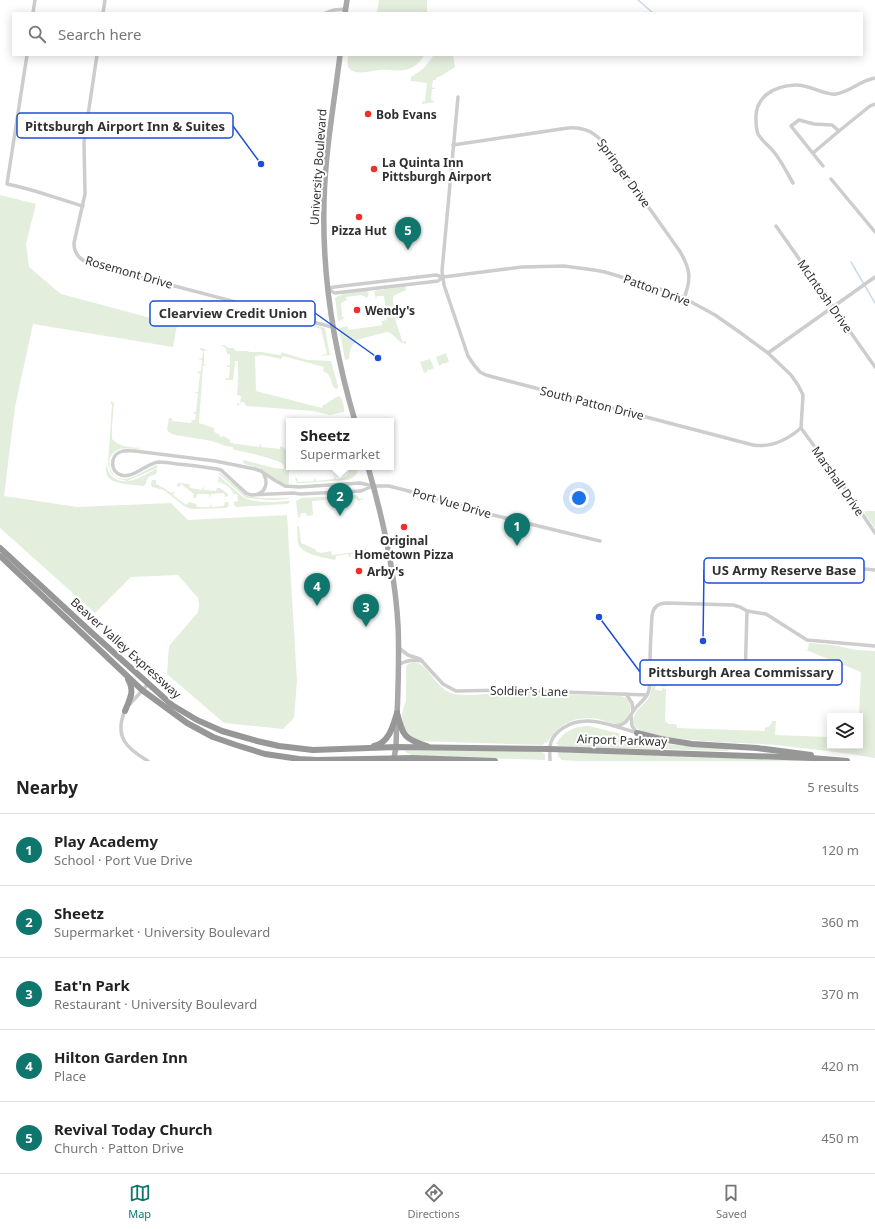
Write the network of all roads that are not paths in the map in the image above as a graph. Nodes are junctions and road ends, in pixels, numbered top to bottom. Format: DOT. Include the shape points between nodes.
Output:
graph roads {
  1 [pos="35,0"];
  2 [pos="105,0"];
  3 [pos="347,0"];
  4 [pos="346,11"];
  5 [pos="33,12"];
  6 [pos="103,12"];
  7 [pos="329,12"];
  8 [pos="27,56"];
  9 [pos="97,56"];
  10 [pos="340,56"];
  11 [pos="875,78"];
  12 [pos="458,97"];
  13 [pos="875,104"];
  14 [pos="839,131"];
  15 [pos="453,145"];
  16 [pos="813,153"];
  17 [pos="823,166"];
  18 [pos="831,179"];
  19 [pos="793,183"];
  20 [pos="83,206"];
  21 [pos="776,226"];
  22 [pos="875,232"];
  23 [pos="443,277"];
  24 [pos="875,277"];
  25 [pos="327,289"];
  26 [pos="684,298"];
  27 [pos="832,307"];
  28 [pos="332,327"];
  29 [pos="768,353"];
  30 [pos="875,367"];
  31 [pos="353,418"];
  32 [pos="801,428"];
  33 [pos="369,470"];
  34 [pos="263,472"];
  35 [pos="373,486"];
  36 [pos="257,495"];
  37 [pos="875,533"];
  38 [pos="600,541"];
  39 [pos="0,548"];
  40 [pos="0,556"];
  41 [pos="816,564"];
  42 [pos="875,570"];
  43 [pos="747,612"];
  44 [pos="875,646"];
  45 [pos="399,648"];
  46 [pos="423,662"];
  47 [pos="398,665"];
  48 [pos="124,673"];
  49 [pos="745,680"];
  50 [pos="148,684"];
  51 [pos="142,690"];
  52 [pos="626,694"];
  53 [pos="647,694"];
  54 [pos="125,711"];
  55 [pos="634,711"];
  56 [pos="397,713"];
  57 [pos="631,716"];
  58 [pos="614,726"];
  59 [pos="637,733"];
  60 [pos="396,747"];
  61 [pos="434,748"];
  62 [pos="363,749"];
  63 [pos="550,749"];
  64 [pos="443,759"];
  65 [pos="348,760"];
  66 [pos="394,760"];
  67 [pos="148,761"];
  68 [pos="435,761"];
  69 [pos="495,761"];
  70 [pos="550,761"];
  71 [pos="848,761"];
  1 -- 5 [label="street"];
  2 -- 6 [label="street"];
  3 -- 4 [label="main road"];
  4 -- 7 [label="street"];
  8 -- 20 [label="street" via="7,184"];
  9 -- 20 [label="street, Rosemont Drive" via="84,142 86,189"];
  10 -- 25 [label="main road, University Boulevard" via="324,190"];
  11 -- 19 [label="street" via="835,94 802,85 782,86 769,92 761,100 756,114 757,131"];
  12 -- 15 [label="street, South Patton Drive"];
  13 -- 14 [label="street"];
  14 -- 16 [label="street"];
  14 -- 16 [label="street" via="832,125 799,120 791,126"];
  15 -- 23 [label="street, South Patton Drive"];
  15 -- 26 [label="street, Springer Drive" via="568,128 583,129 595,134 685,260 689,278"];
  16 -- 17 [label="street"];
  18 -- 22 [label="street"];
  20 -- 28 [label="street, Rosemont Drive" via="74,247 76,254 85,262"];
  21 -- 27 [label="street, McIntosh Drive"];
  23 -- 25 [label="street, Patton Drive" via="436,275"];
  23 -- 25 [label="street, Patton Drive" via="438,281 335,293"];
  23 -- 26 [label="street, Patton Drive" via="522,267 564,266 605,272"];
  23 -- 32 [label="street, South Patton Drive" via="468,356 477,369 486,375 753,445 773,444"];
  24 -- 27 [label="street"];
  25 -- 28 [label="main road, University Boulevard"];
  26 -- 29 [label="street, Patton Drive" via="714,315"];
  27 -- 29 [label="street"];
  27 -- 30 [label="street, McIntosh Drive"];
  28 -- 31 [label="main road, University Boulevard"];
  29 -- 32 [label="street, Patton Drive" via="791,375 801,390"];
  32 -- 37 [label="street, Marshall Drive"];
  33 -- 35 [label="main road"];
  34 -- 35 [label="street" via="285,486 360,483"];
  34 -- 36 [label="street" via="266,484 263,491"];
  34 -- 36 [label="street" via="215,461 126,451 114,457 113,468 120,475 130,475 158,462 217,469 246,493"];
  35 -- 36 [label="street" via="361,491"];
  35 -- 38 [label="street, Port Vue Drive" via="393,487"];
  35 -- 45 [label="main road" via="394,582"];
  39 -- 50 [label="highway, Beaver Valley Expressway"];
  40 -- 48 [label="highway, Beaver Valley Expressway"];
  41 -- 42 [label="street"];
  43 -- 44 [label="street" via="766,614 807,640"];
  43 -- 49 [label="street"];
  43 -- 53 [label="street" via="735,605 657,605 652,616"];
  45 -- 46 [label="street, Soldier's Lane"];
  45 -- 47 [label="main road"];
  46 -- 47 [label="street" via="404,661"];
  46 -- 52 [label="street, Soldier's Lane" via="443,684 456,691"];
  47 -- 56 [label="main road"];
  48 -- 51 [label="highway, Beaver Valley Expressway"];
  48 -- 54 [label="highway" via="132,690"];
  50 -- 51 [label="street"];
  50 -- 62 [label="highway, Beaver Valley Expressway" via="172,705 222,731 292,748"];
  51 -- 54 [label="street"];
  51 -- 65 [label="highway, Beaver Valley Expressway" via="187,724 236,745 285,758"];
  52 -- 53 [label="street, Soldier's Lane"];
  52 -- 55 [label="street"];
  53 -- 55 [label="street"];
  54 -- 67 [label="street" via="121,726 124,743"];
  55 -- 57 [label="street"];
  56 -- 60 [label="main road"];
  56 -- 61 [label="highway" via="402,731 407,738"];
  56 -- 62 [label="highway" via="386,739 378,746"];
  57 -- 58 [label="street" via="623,725"];
  57 -- 59 [label="street" via="632,726"];
  58 -- 59 [label="street"];
  58 -- 63 [label="street" via="577,721 554,736"];
  59 -- 71 [label="highway" via="692,744 757,748"];
  60 -- 61 [label="highway, Airport Parkway"];
  60 -- 62 [label="highway, Beaver Valley Expressway"];
  60 -- 66 [label="main road"];
  61 -- 63 [label="highway, Airport Parkway"];
  63 -- 70 [label="street"];
  63 -- 71 [label="highway, Airport Parkway"];
  64 -- 66 [label="highway"];
  64 -- 68 [label="highway"];
  64 -- 69 [label="highway"];
  65 -- 66 [label="highway, Beaver Valley Expressway"];
}
